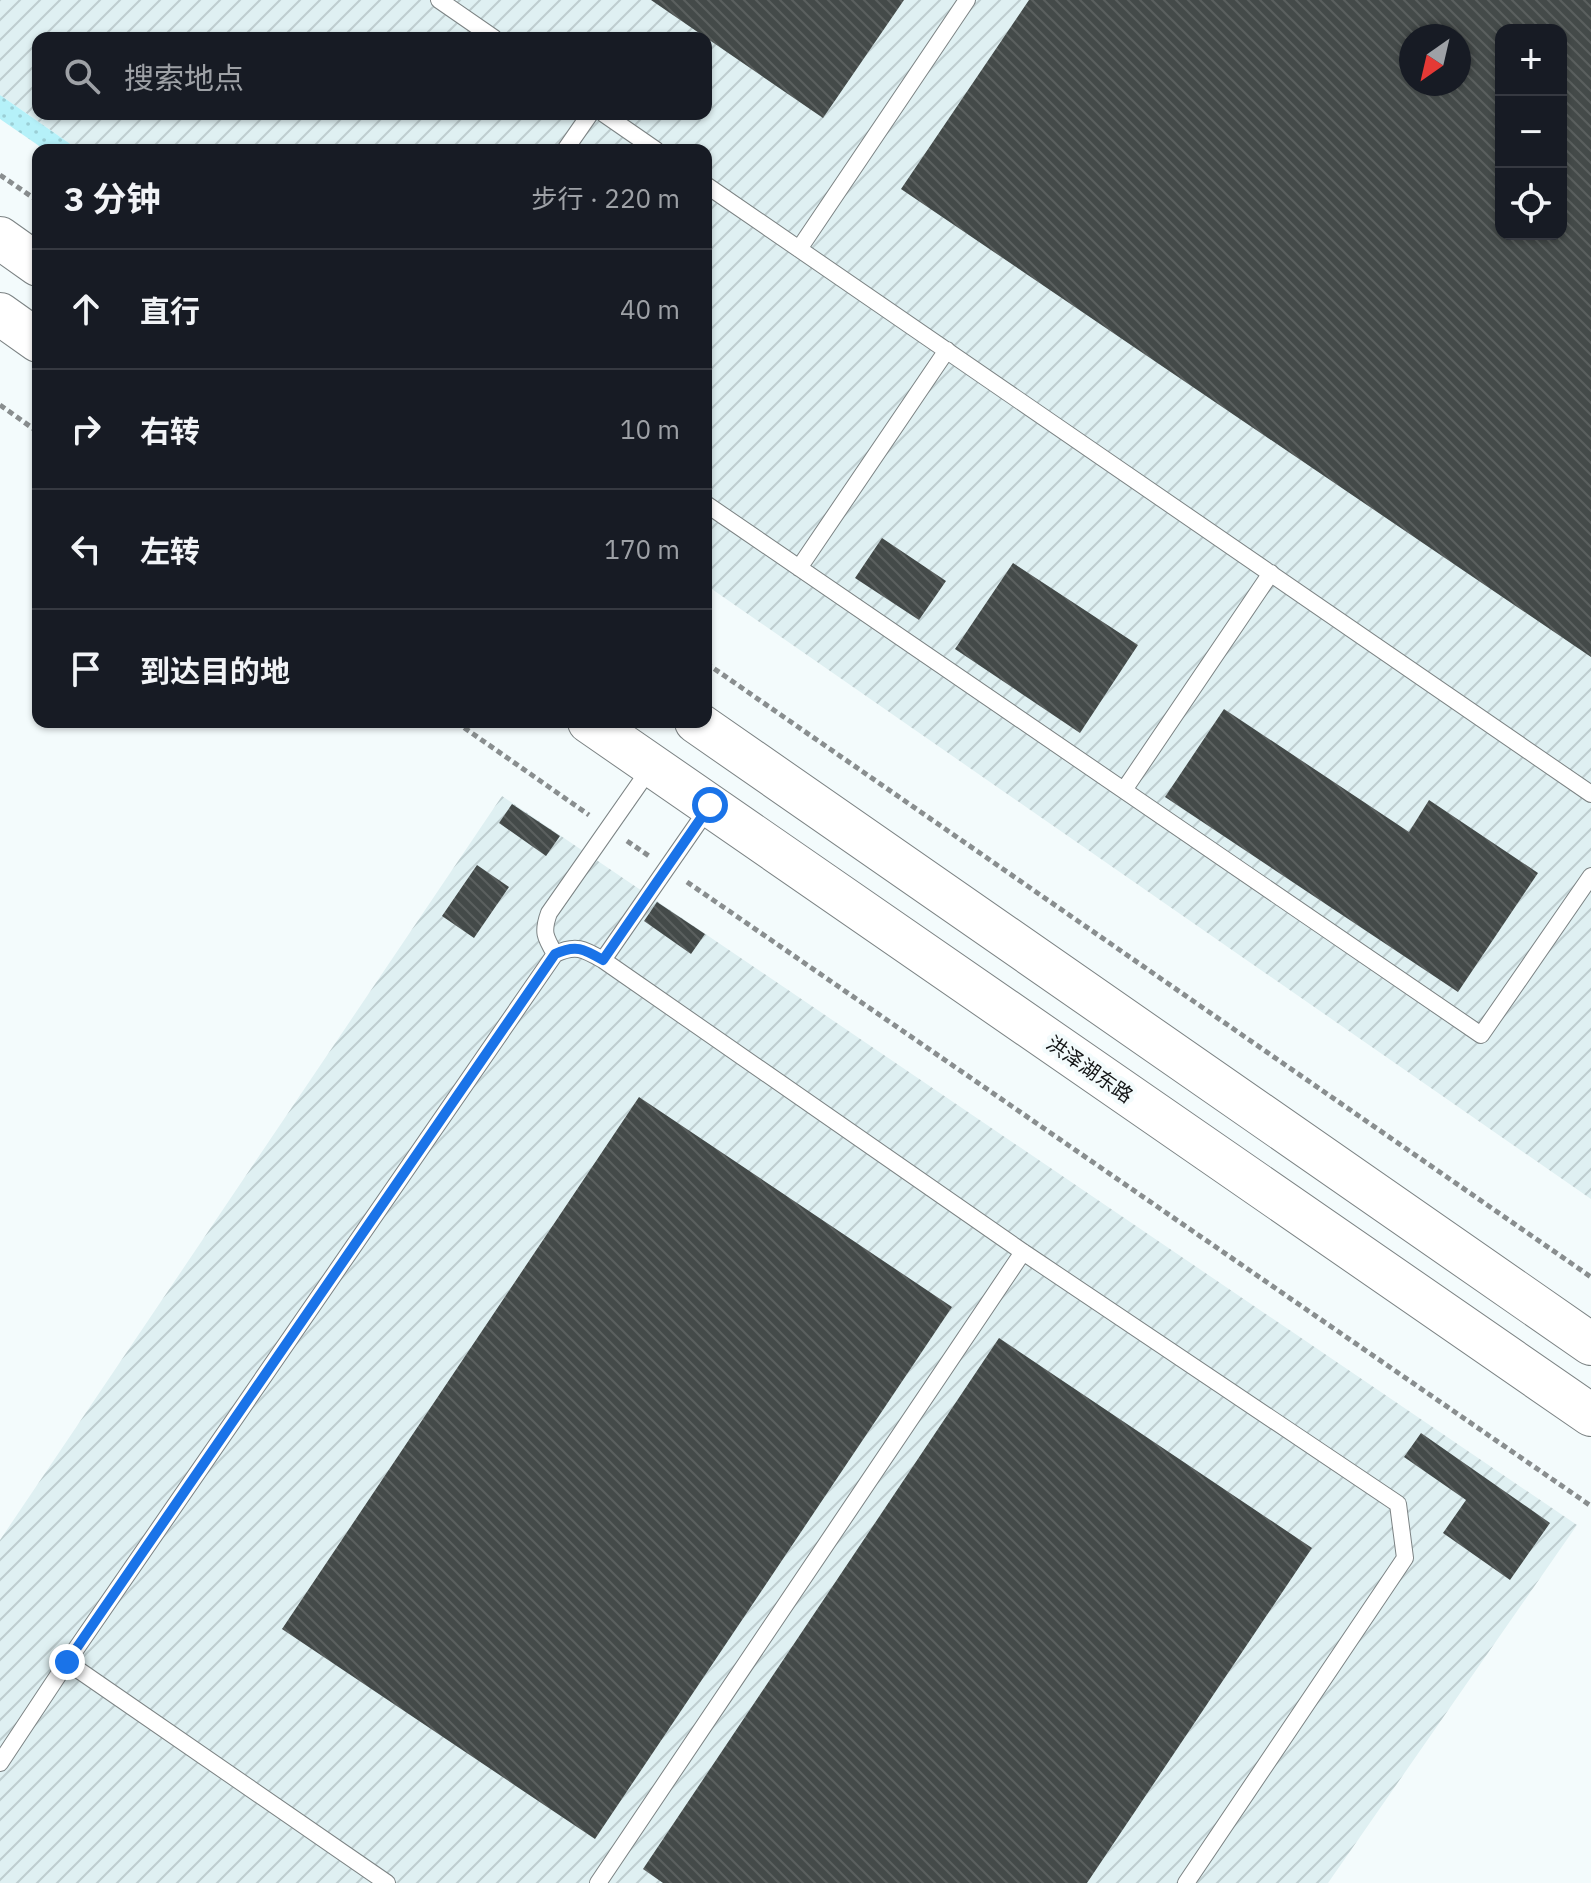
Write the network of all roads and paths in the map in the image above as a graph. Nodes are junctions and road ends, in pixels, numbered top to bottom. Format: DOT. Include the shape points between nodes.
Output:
graph roads {
  1 [pos="439,0"];
  2 [pos="967,0"];
  3 [pos="485,32"];
  4 [pos="586,120"];
  5 [pos="613,120"];
  6 [pos="569,144"];
  7 [pos="647,144"];
  8 [pos="0,175"];
  9 [pos="712,189"];
  10 [pos="32,197"];
  11 [pos="0,238"];
  12 [pos="799,249"];
  13 [pos="32,261"];
  14 [pos="0,314"];
  15 [pos="32,337"];
  16 [pos="947,350"];
  17 [pos="0,405"];
  18 [pos="32,428"];
  19 [pos="712,508"];
  20 [pos="799,568"];
  21 [pos="1271,573"];
  22 [pos="712,667"];
  23 [pos="465,728"];
  24 [pos="598,728"];
  25 [pos="705,728"];
  26 [pos="652,766"];
  27 [pos="1124,790"];
  28 [pos="1591,794"];
  29 [pos="710,805"];
  30 [pos="608,828"];
  31 [pos="667,868"];
  32 [pos="1591,876"];
  33 [pos="555,954"];
  34 [pos="603,960"];
  35 [pos="1023,1252"];
  36 [pos="1591,1277"];
  37 [pos="1591,1344"];
  38 [pos="1591,1415"];
  39 [pos="1591,1506"];
  40 [pos="67,1662"];
  41 [pos="0,1763"];
  42 [pos="387,1883"];
  43 [pos="598,1883"];
  44 [pos="1186,1883"];
  1 -- 3 [label="lane"];
  2 -- 12 [label="lane"];
  4 -- 6 [label="lane"];
  5 -- 7 [label="lane"];
  8 -- 10 [label="path"];
  9 -- 12 [label="lane"];
  11 -- 13 [label="street"];
  12 -- 16 [label="lane"];
  14 -- 15 [label="street"];
  16 -- 20 [label="lane"];
  16 -- 21 [label="lane"];
  17 -- 18 [label="path"];
  19 -- 20 [label="lane"];
  20 -- 27 [label="lane"];
  21 -- 27 [label="lane"];
  21 -- 28 [label="lane"];
  22 -- 36 [label="path"];
  23 -- 30 [label="path"];
  24 -- 26 [label="street, 洪泽湖东路"];
  25 -- 37 [label="street"];
  26 -- 29 [label="street, 洪泽湖东路"];
  26 -- 30 [label="lane"];
  27 -- 32 [label="lane" via="1481,1035"];
  29 -- 31 [label="lane"];
  29 -- 38 [label="street, 洪泽湖东路"];
  30 -- 31 [label="path"];
  30 -- 33 [label="lane" via="549,913 545,938"];
  31 -- 34 [label="lane"];
  31 -- 39 [label="path"];
  33 -- 34 [label="lane" via="576,948"];
  33 -- 40 [label="lane"];
  34 -- 35 [label="lane"];
  35 -- 43 [label="lane"];
  35 -- 44 [label="lane" via="1398,1504 1405,1558"];
  40 -- 41 [label="lane"];
  40 -- 42 [label="lane"];
}
